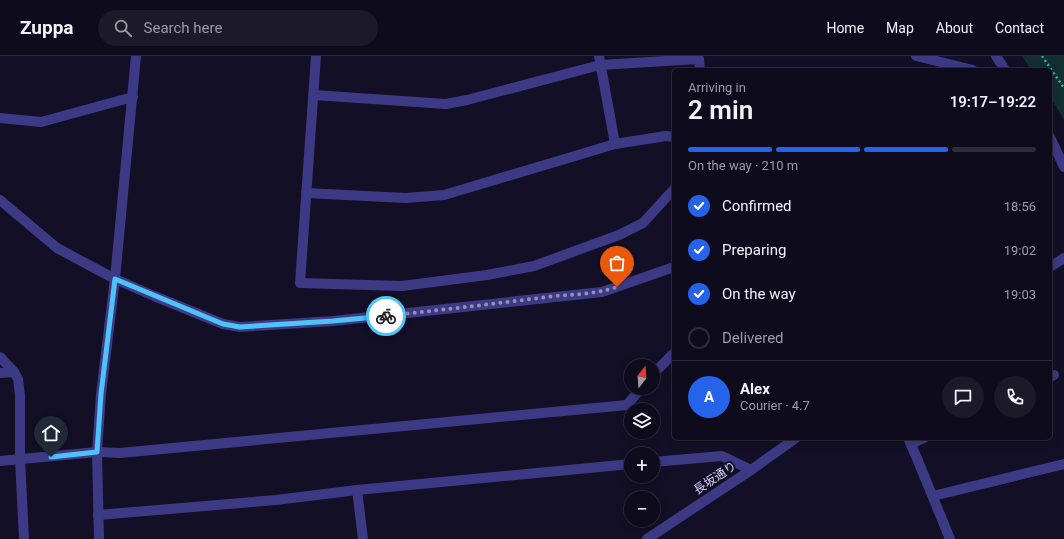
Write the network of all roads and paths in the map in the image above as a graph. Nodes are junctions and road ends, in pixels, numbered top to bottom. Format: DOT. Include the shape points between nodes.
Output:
graph roads {
  1 [pos="136,56"];
  2 [pos="316,56"];
  3 [pos="916,56"];
  4 [pos="996,56"];
  5 [pos="1042,56"];
  6 [pos="599,60"];
  7 [pos="700,68"];
  8 [pos="965,68"];
  9 [pos="1004,68"];
  10 [pos="1050,68"];
  11 [pos="1052,71"];
  12 [pos="1064,88"];
  13 [pos="314,95"];
  14 [pos="133,97"];
  15 [pos="0,118"];
  16 [pos="672,137"];
  17 [pos="1052,141"];
  18 [pos="614,144"];
  19 [pos="1064,167"];
  20 [pos="672,191"];
  21 [pos="306,193"];
  22 [pos="0,200"];
  23 [pos="1064,258"];
  24 [pos="1052,267"];
  25 [pos="672,268"];
  26 [pos="115,279"];
  27 [pos="672,355"];
  28 [pos="0,357"];
  29 [pos="660,367"];
  30 [pos="14,372"];
  31 [pos="0,373"];
  32 [pos="635,395"];
  33 [pos="793,440"];
  34 [pos="909,441"];
  35 [pos="97,452"];
  36 [pos="20,459"];
  37 [pos="660,461"];
  38 [pos="0,462"];
  39 [pos="1064,464"];
  40 [pos="624,465"];
  41 [pos="751,470"];
  42 [pos="357,490"];
  43 [pos="933,496"];
  44 [pos="98,515"];
  45 [pos="24,539"];
  46 [pos="99,539"];
  47 [pos="363,539"];
  48 [pos="647,539"];
  49 [pos="950,539"];
  1 -- 14 [label="street"];
  2 -- 13 [label="street"];
  3 -- 8 [label="street"];
  4 -- 9 [label="street"];
  5 -- 10 [label="path"];
  6 -- 7 [label="street" via="699,60"];
  6 -- 13 [label="street" via="446,104"];
  6 -- 18 [label="street"];
  11 -- 12 [label="path"];
  13 -- 21 [label="street"];
  14 -- 15 [label="street" via="41,122"];
  14 -- 26 [label="street"];
  16 -- 18 [label="street"];
  17 -- 19 [label="street"];
  18 -- 21 [label="street" via="444,195 406,198"];
  20 -- 21 [label="street" via="643,223 619,235 534,266 402,286 300,283"];
  22 -- 26 [label="street" via="57,248"];
  23 -- 24 [label="street"];
  25 -- 26 [label="street" via="602,292 333,321 240,327 223,324"];
  26 -- 35 [label="street" via="101,394"];
  27 -- 29 [label="street"];
  28 -- 30 [label="street"];
  30 -- 31 [label="street"];
  30 -- 36 [label="street" via="18,378 20,395"];
  32 -- 35 [label="street" via="627,405 128,452"];
  33 -- 41 [label="street, 長坂通り"];
  34 -- 43 [label="street"];
  35 -- 36 [label="street"];
  35 -- 44 [label="street"];
  36 -- 38 [label="street"];
  36 -- 45 [label="street"];
  37 -- 41 [label="street" via="722,456"];
  39 -- 43 [label="street"];
  40 -- 42 [label="street"];
  41 -- 48 [label="street, 長坂通り"];
  42 -- 44 [label="street" via="276,500"];
  42 -- 47 [label="street"];
  43 -- 49 [label="street"];
  44 -- 46 [label="street"];
}
